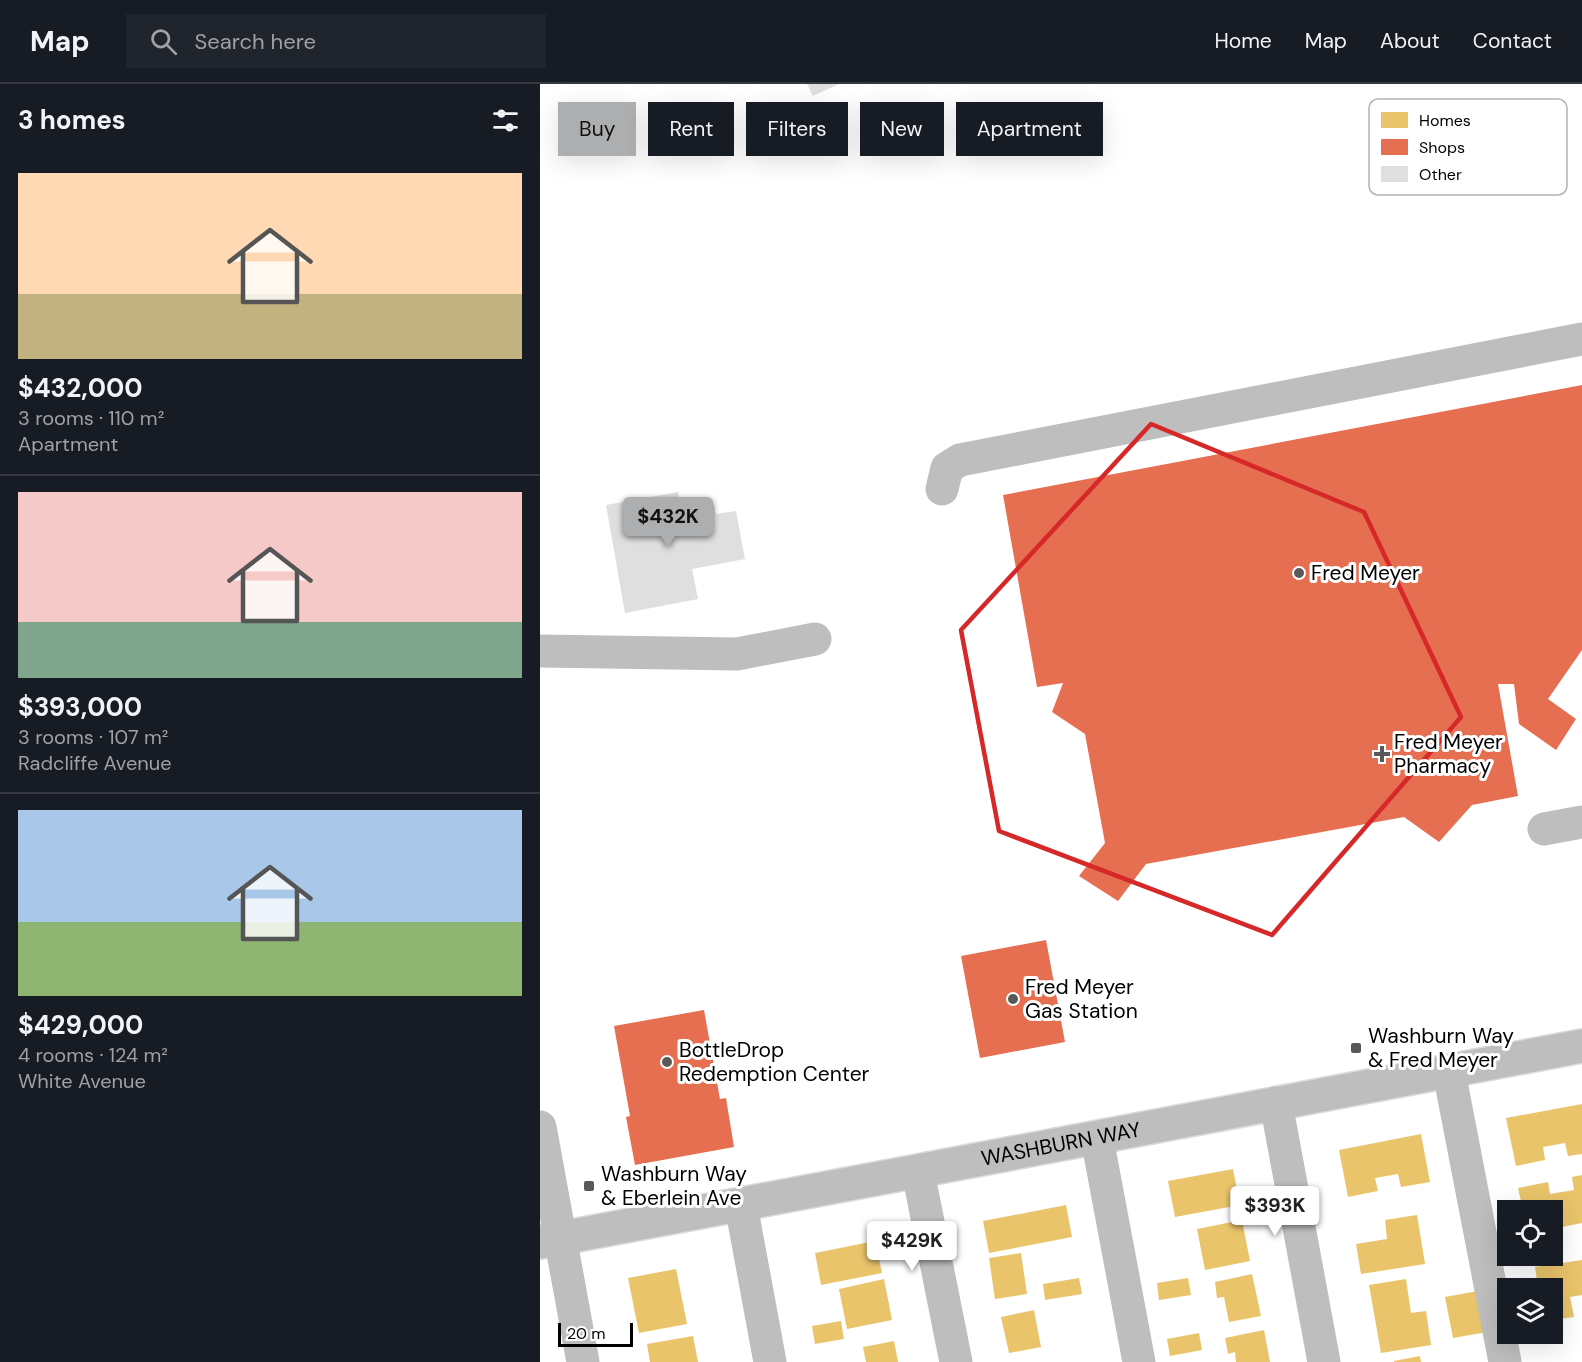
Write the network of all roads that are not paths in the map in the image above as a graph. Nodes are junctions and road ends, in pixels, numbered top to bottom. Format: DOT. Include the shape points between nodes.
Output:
graph roads {
  1 [pos="1582,339"];
  2 [pos="942,489"];
  3 [pos="815,639"];
  4 [pos="540,651"];
  5 [pos="1582,822"];
  6 [pos="1544,829"];
  7 [pos="1582,1046"];
  8 [pos="1449,1072"];
  9 [pos="1276,1103"];
  10 [pos="540,1127"];
  11 [pos="1097,1138"];
  12 [pos="918,1172"];
  13 [pos="741,1205"];
  14 [pos="550,1241"];
  15 [pos="583,1362"];
  16 [pos="770,1362"];
  17 [pos="956,1362"];
  18 [pos="1139,1362"];
  19 [pos="1324,1362"];
  20 [pos="1505,1362"];
  1 -- 2 [label="main road" via="960,460 947,468"];
  3 -- 4 [label="main road" via="737,654"];
  5 -- 6 [label="main road"];
  7 -- 8 [label="main road, WASHBURN WAY"];
  8 -- 9 [label="main road, WASHBURN WAY"];
  8 -- 20 [label="main road"];
  9 -- 11 [label="main road, WASHBURN WAY"];
  9 -- 19 [label="main road"];
  10 -- 14 [label="main road"];
  11 -- 12 [label="main road, WASHBURN WAY"];
  11 -- 18 [label="main road"];
  12 -- 13 [label="main road, WASHBURN WAY"];
  12 -- 17 [label="main road"];
  13 -- 14 [label="main road, WASHBURN WAY"];
  13 -- 16 [label="main road"];
  14 -- 15 [label="main road"];
}
